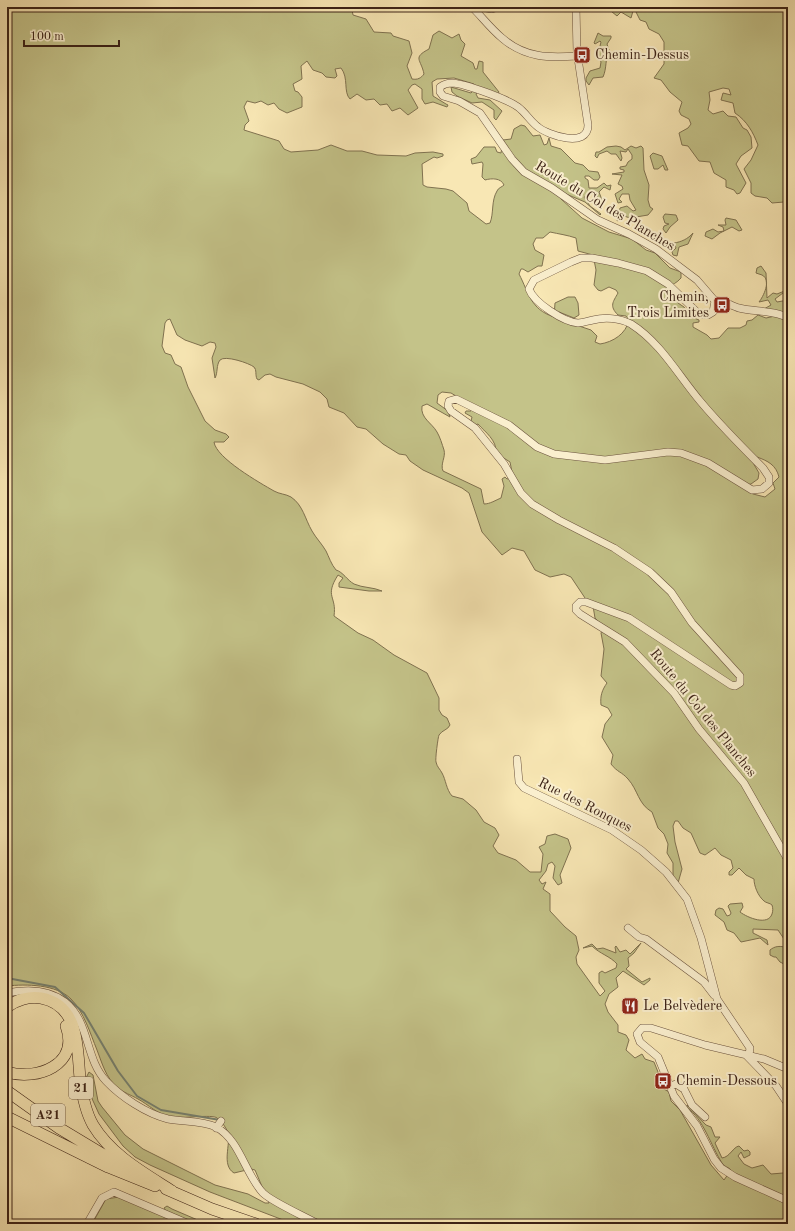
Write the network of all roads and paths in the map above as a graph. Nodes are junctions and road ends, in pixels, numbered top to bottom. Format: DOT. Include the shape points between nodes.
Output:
graph roads {
  1 [pos="475,7"];
  2 [pos="499,7"];
  3 [pos="576,7"];
  4 [pos="577,56"];
  5 [pos="715,301"];
  6 [pos="788,318"];
  7 [pos="517,759"];
  8 [pos="788,860"];
  9 [pos="628,928"];
  10 [pos="7,993"];
  11 [pos="717,999"];
  12 [pos="7,1007"];
  13 [pos="7,1017"];
  14 [pos="748,1055"];
  15 [pos="788,1069"];
  16 [pos="7,1072"];
  17 [pos="7,1084"];
  18 [pos="670,1086"];
  19 [pos="7,1091"];
  20 [pos="788,1104"];
  21 [pos="7,1117"];
  22 [pos="705,1117"];
  23 [pos="222,1121"];
  24 [pos="216,1128"];
  25 [pos="89,1146"];
  26 [pos="172,1192"];
  27 [pos="788,1201"];
  28 [pos="87,1224"];
  29 [pos="188,1224"];
  30 [pos="256,1224"];
  31 [pos="318,1224"];
  1 -- 2 [label="street"];
  1 -- 4 [label="street" via="501,38 520,49 546,58"];
  3 -- 4 [label="street, Route du Col des Planches"];
  4 -- 5 [label="street, Route du Col des Planches" via="588,125 586,134 578,139 546,131 537,126 518,107 463,86 445,84 440,87 440,92 443,96 480,112 520,170 552,188 598,220 652,246 697,280"];
  5 -- 6 [label="street"];
  5 -- 8 [label="street, Route du Col des Planches" via="714,312 708,315 699,314 656,275 640,268 588,258 571,262 534,280 529,289 540,303 568,320 579,323 604,318 618,319 647,336 718,423 766,472 769,483 762,489 752,490 708,463 681,453 668,452 605,460 554,454 537,447 509,425 456,400 451,400 448,404 451,411 470,423 479,433 504,464 526,498 548,514 617,550 650,572 671,592 692,624 740,676 740,683 731,685 629,618 586,602 576,606 580,614 634,649 674,693 699,729 740,777"];
  7 -- 11 [label="street, Rue des Ronques" via="519,782 524,788 612,830 641,850 666,872 687,899 701,938"];
  9 -- 11 [label="street" via="704,982"];
  10 -- 24 [label="street" via="38,991 57,997 77,1016 95,1064 113,1088 162,1117"];
  11 -- 14 [label="street, Rue des Ronques" via="750,1048"];
  12 -- 26 [label="highway, 21" via="21,1000 37,998 52,1002 64,1011 75,1033 82,1089 92,1123 118,1154"];
  13 -- 16 [label="highway" via="23,1006 44,1006 60,1016 69,1039 64,1056 49,1070 31,1075"];
  14 -- 15 [label="street"];
  14 -- 18 [label="street" via="651,1028 642,1028 638,1033 638,1039 658,1058"];
  14 -- 20 [label="street" via="776,1086"];
  17 -- 25 [label="highway, A21"];
  18 -- 22 [label="street" via="676,1084 684,1089 694,1106"];
  18 -- 27 [label="street" via="676,1100 697,1126 721,1168 734,1177"];
  19 -- 25 [label="highway, A21" via="58,1128"];
  21 -- 26 [label="highway" via="108,1167"];
  23 -- 24 [label="street"];
  24 -- 31 [label="street" via="234,1146 263,1193"];
  25 -- 26 [label="highway, A21"];
  26 -- 30 [label="highway, A21"];
  28 -- 29 [label="street" via="102,1198 114,1192"];
}
